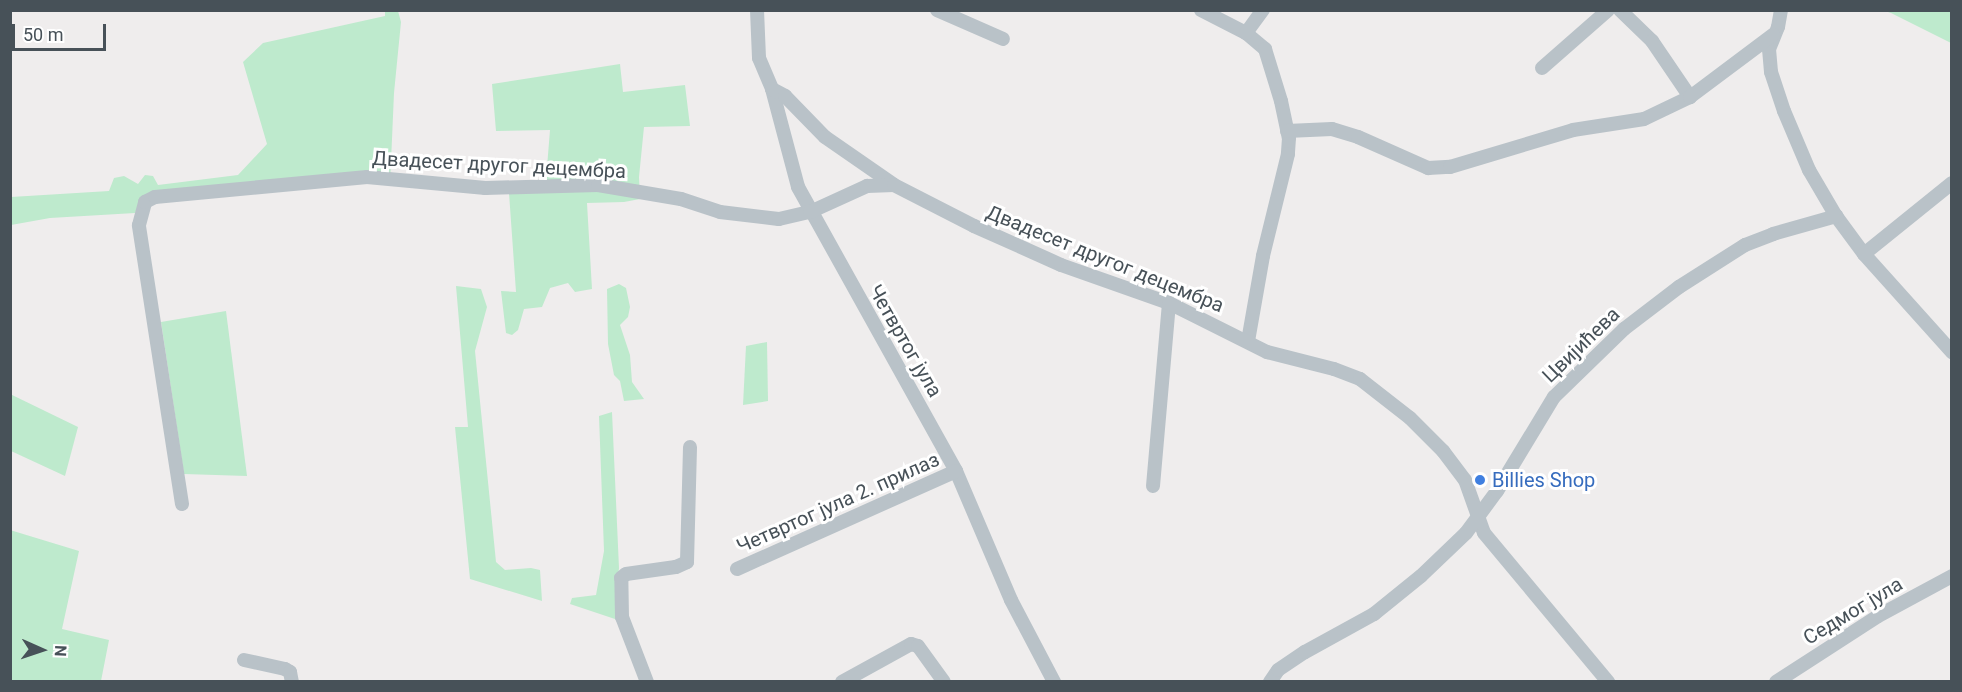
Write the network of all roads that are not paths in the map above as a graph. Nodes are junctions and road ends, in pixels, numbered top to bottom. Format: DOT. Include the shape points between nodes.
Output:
graph roads {
  1 [pos="757,10"];
  2 [pos="937,10"];
  3 [pos="1201,10"];
  4 [pos="1263,10"];
  5 [pos="1608,10"];
  6 [pos="1620,10"];
  7 [pos="1781,10"];
  8 [pos="1246,33"];
  9 [pos="1773,35"];
  10 [pos="1003,39"];
  11 [pos="1542,68"];
  12 [pos="772,89"];
  13 [pos="1689,98"];
  14 [pos="1287,131"];
  15 [pos="1952,183"];
  16 [pos="894,185"];
  17 [pos="810,212"];
  18 [pos="1836,216"];
  19 [pos="1864,254"];
  20 [pos="1169,303"];
  21 [pos="1248,341"];
  22 [pos="1952,352"];
  23 [pos="690,447"];
  24 [pos="956,471"];
  25 [pos="1153,486"];
  26 [pos="182,504"];
  27 [pos="1477,520"];
  28 [pos="737,569"];
  29 [pos="1952,576"];
  30 [pos="244,660"];
  31 [pos="292,681"];
  32 [pos="647,681"];
  33 [pos="842,681"];
  34 [pos="944,681"];
  35 [pos="1054,681"];
  36 [pos="1270,681"];
  37 [pos="1608,681"];
  38 [pos="1776,681"];
  1 -- 12 [label="street, Четвртог јула" via="759,58"];
  2 -- 10 [label="street"];
  3 -- 8 [label="street"];
  4 -- 8 [label="street"];
  5 -- 11 [label="street"];
  6 -- 13 [label="street" via="1652,41"];
  7 -- 9 [label="street"];
  8 -- 14 [label="street" via="1264,49"];
  9 -- 13 [label="street"];
  9 -- 18 [label="street" via="1769,57 1779,98 1809,170"];
  12 -- 16 [label="street" via="785,96 825,137"];
  12 -- 17 [label="street, Четвртог јула" via="789,162"];
  13 -- 14 [label="street" via="1644,119 1573,130 1443,168 1428,168 1332,129"];
  14 -- 21 [label="street" via="1288,153 1263,256"];
  15 -- 19 [label="street"];
  16 -- 17 [label="street, Двадесет другог децембра" via="867,186"];
  16 -- 20 [label="street, Двадесет другог децембра" via="1060,266"];
  17 -- 24 [label="street, Четвртог јула"];
  17 -- 26 [label="street, Двадесет другог децембра" via="794,218 758,218 720,212 681,199 598,185 485,188 368,177 155,197 146,202 139,225"];
  18 -- 19 [label="street"];
  18 -- 27 [label="street, Цвијићева" via="1745,245 1679,287 1624,329 1554,397"];
  19 -- 22 [label="street"];
  20 -- 21 [label="street, Двадесет другог децембра"];
  20 -- 25 [label="street"];
  21 -- 27 [label="street, Двадесет другог децембра" via="1267,352 1360,379 1387,398 1443,451 1464,480"];
  23 -- 32 [label="street" via="687,562 621,578 622,617"];
  24 -- 28 [label="street, Четвртог јула 2. прилаз"];
  24 -- 35 [label="street, Четвртог јула" via="1011,600"];
  27 -- 36 [label="street, Цвијићева" via="1421,576 1374,614 1305,652 1278,670"];
  27 -- 37 [label="street, Двадесет другог децембра"];
  29 -- 38 [label="street, Седмог јула" via="1878,615"];
  30 -- 31 [label="street" via="285,669"];
  33 -- 34 [label="street" via="911,644 918,646"];
}
